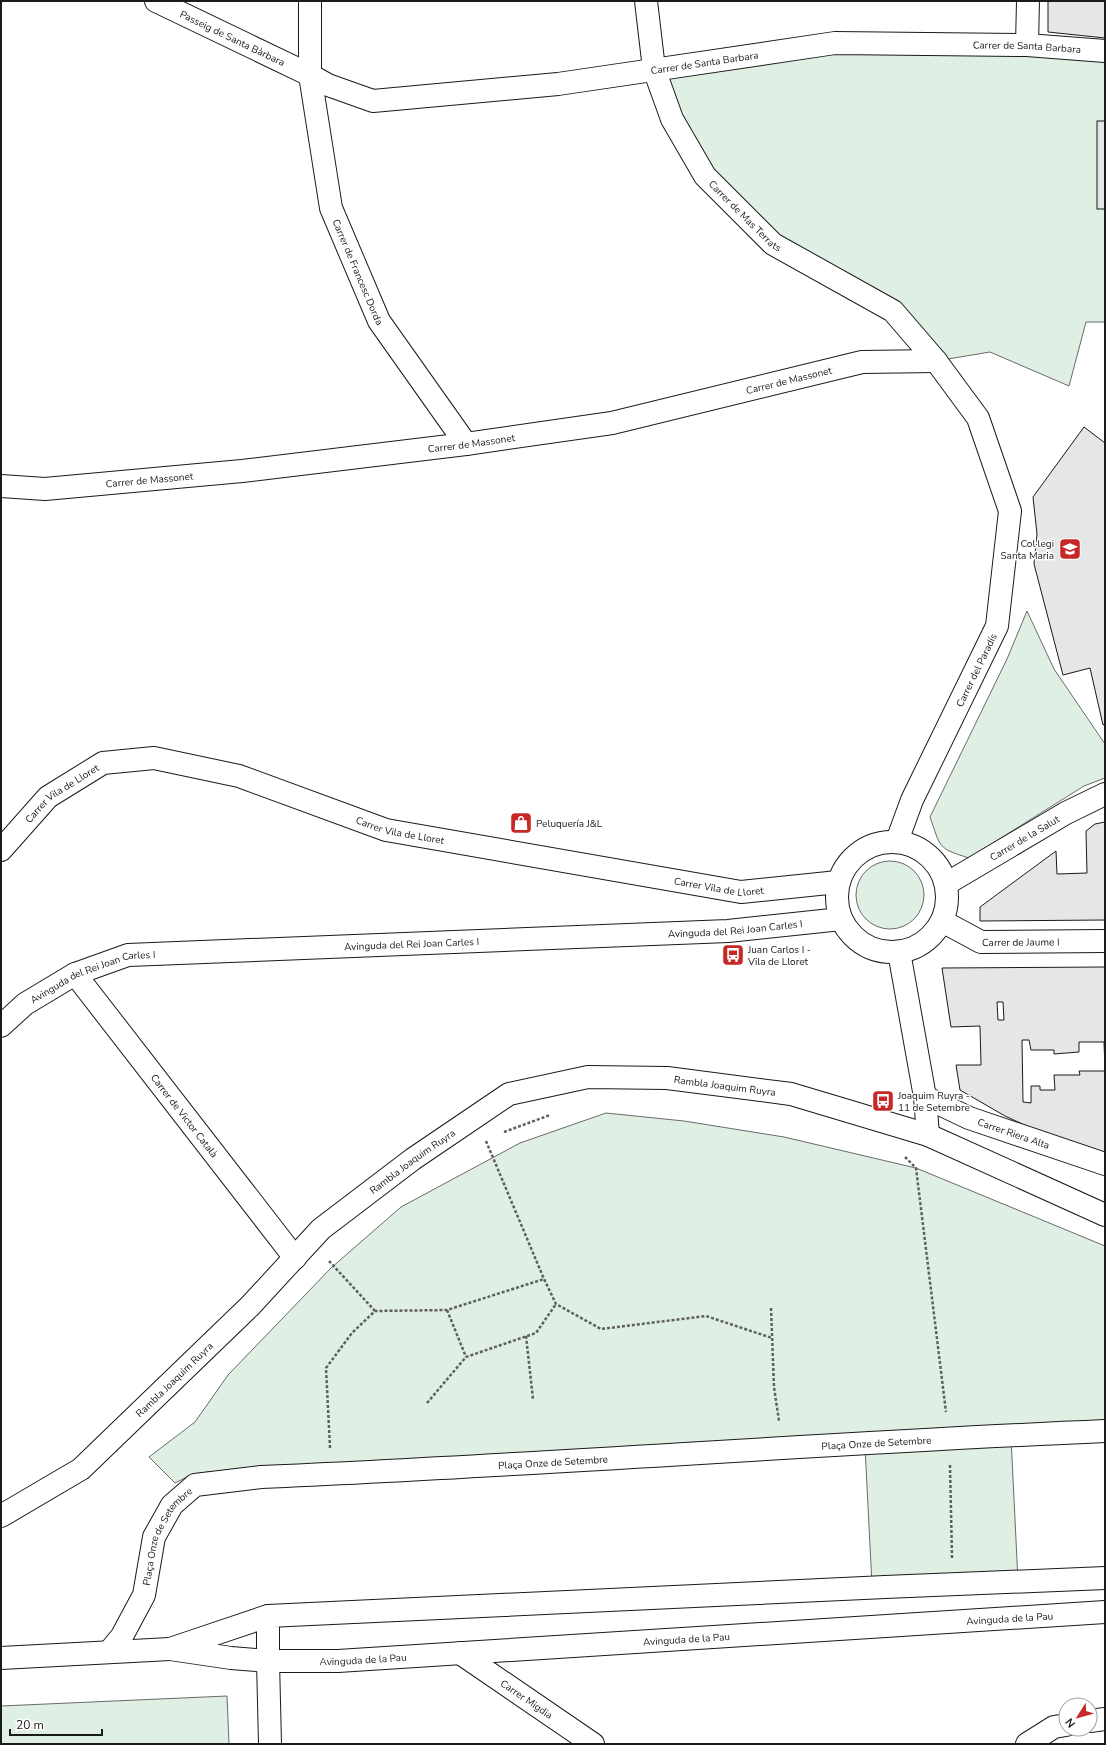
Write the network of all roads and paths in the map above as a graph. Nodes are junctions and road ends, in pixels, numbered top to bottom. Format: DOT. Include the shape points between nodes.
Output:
graph roads {
  1 [pos="156,1"];
  2 [pos="310,1"];
  3 [pos="646,1"];
  4 [pos="1028,1"];
  5 [pos="1027,45"];
  6 [pos="1105,51"];
  7 [pos="654,69"];
  8 [pos="310,74"];
  9 [pos="936,362"];
  10 [pos="466,444"];
  11 [pos="1,486"];
  12 [pos="1105,794"];
  13 [pos="896,841"];
  14 [pos="1,850"];
  15 [pos="838,882"];
  16 [pos="946,884"];
  17 [pos="841,919"];
  18 [pos="942,921"];
  19 [pos="1105,941"];
  20 [pos="900,952"];
  21 [pos="75,974"];
  22 [pos="1,1026"];
  23 [pos="925,1097"];
  24 [pos="551,1114"];
  25 [pos="918,1132"];
  26 [pos="500,1134"];
  27 [pos="492,1137"];
  28 [pos="485,1140"];
  29 [pos="479,1142"];
  30 [pos="1105,1164"];
  31 [pos="1105,1215"];
  32 [pos="311,1240"];
  33 [pos="294,1258"];
  34 [pos="544,1279"];
  35 [pos="556,1304"];
  36 [pos="771,1308"];
  37 [pos="447,1310"];
  38 [pos="375,1311"];
  39 [pos="526,1336"];
  40 [pos="772,1338"];
  41 [pos="466,1357"];
  42 [pos="533,1399"];
  43 [pos="427,1403"];
  44 [pos="1105,1431"];
  45 [pos="950,1439"];
  46 [pos="783,1449"];
  47 [pos="331,1474"];
  48 [pos="1,1516"];
  49 [pos="1105,1578"];
  50 [pos="952,1584"];
  51 [pos="1105,1612"];
  52 [pos="268,1616"];
  53 [pos="170,1649"];
  54 [pos="108,1652"];
  55 [pos="460,1653"];
  56 [pos="1,1658"];
  57 [pos="268,1661"];
  58 [pos="1058,1726"];
  59 [pos="270,1744"];
  60 [pos="593,1744"];
  61 [pos="1027,1744"];
  1 -- 8 [label="street, Passeig de Santa Bàrbara"];
  2 -- 8 [label="street, Carrer de Francesc Dorda"];
  3 -- 7 [label="street, Carrer de Mas Terrats"];
  4 -- 5 [label="street"];
  5 -- 6 [label="street, Carrer de Santa Barbara"];
  5 -- 7 [label="street, Carrer de Santa Barbara" via="835,43"];
  7 -- 8 [label="street, Carrer de Santa Barbara" via="558,84 373,101 328,85"];
  7 -- 9 [label="street, Carrer de Mas Terrats" via="672,119 705,176 773,244 893,312"];
  8 -- 10 [label="street, Carrer de Francesc Dorda" via="331,208 379,321"];
  9 -- 10 [label="street, Carrer de Massonet" via="862,362 612,423"];
  9 -- 13 [label="street, Carrer del Paradís" via="978,418 1010,511 997,626 912,800"];
  10 -- 11 [label="street, Carrer de Massonet" via="234,472 45,489"];
  12 -- 16 [label="street, Carrer de la Salut" via="1066,813"];
  13 -- 15 [label="street" via="877,843 860,851 847,865"];
  13 -- 16 [label="street" via="910,844 934,860"];
  14 -- 15 [label="street, Carrer Vila de Lloret" via="48,797 103,763 154,758 239,776 386,830 741,892"];
  15 -- 17 [label="street" via="837,901"];
  16 -- 18 [label="street" via="947,897"];
  17 -- 20 [label="street" via="851,934 865,945 882,951"];
  17 -- 21 [label="street, Avinguda del Rei Joan Carles I" via="728,931 128,955"];
  18 -- 19 [label="street, Carrer de Jaume I" via="980,942"];
  18 -- 20 [label="street" via="929,938"];
  20 -- 23 [label="street"];
  21 -- 22 [label="street, Avinguda del Rei Joan Carles I" via="25,1004"];
  21 -- 33 [label="street, Carrer de Victor Català"];
  23 -- 25 [label="street"];
  23 -- 30 [label="street, Carrer Riera Alta" via="969,1118"];
  24 -- 26 [label="path"];
  25 -- 31 [label="street"];
  25 -- 32 [label="street, Rambla Joaquim Ruyra" via="791,1094 667,1078 588,1077 509,1094 413,1159 321,1229"];
  25 -- 45 [label="path" via="901,1154 916,1168"];
  27 -- 28 [label="path"];
  28 -- 29 [label="path"];
  28 -- 34 [label="path"];
  32 -- 33 [label="street, Rambla Joaquim Ruyra"];
  32 -- 38 [label="path"];
  33 -- 48 [label="street, Rambla Joaquim Ruyra" via="250,1306 81,1469"];
  34 -- 35 [label="path"];
  34 -- 37 [label="path"];
  35 -- 39 [label="path" via="536,1333"];
  35 -- 40 [label="path" via="600,1329 706,1316"];
  36 -- 40 [label="path"];
  37 -- 38 [label="path"];
  37 -- 41 [label="path"];
  38 -- 47 [label="path" via="352,1333 326,1368"];
  39 -- 41 [label="path"];
  39 -- 42 [label="path"];
  40 -- 46 [label="path" via="774,1387"];
  41 -- 43 [label="path"];
  44 -- 45 [label="street, Plaça Onze de Setembre"];
  45 -- 46 [label="street, Plaça Onze de Setembre"];
  45 -- 50 [label="path"];
  46 -- 47 [label="street, Plaça Onze de Setembre"];
  47 -- 54 [label="street, Plaça Onze de Setembre" via="261,1477 195,1485 172,1506 154,1537 144,1595 122,1636"];
  49 -- 50 [label="street, Avinguda de la Pau"];
  50 -- 52 [label="street, Avinguda de la Pau"];
  51 -- 55 [label="street, Avinguda de la Pau"];
  52 -- 53 [label="street, Avinguda de la Pau"];
  52 -- 57 [label="street"];
  53 -- 54 [label="street, Avinguda de la Pau"];
  53 -- 57 [label="street, Avinguda de la Pau"];
  54 -- 56 [label="street, Avinguda de la Pau"];
  55 -- 57 [label="street, Avinguda de la Pau" via="338,1661"];
  55 -- 60 [label="street, Carrer Migdia"];
  57 -- 59 [label="street"];
  58 -- 61 [label="street"];
}
